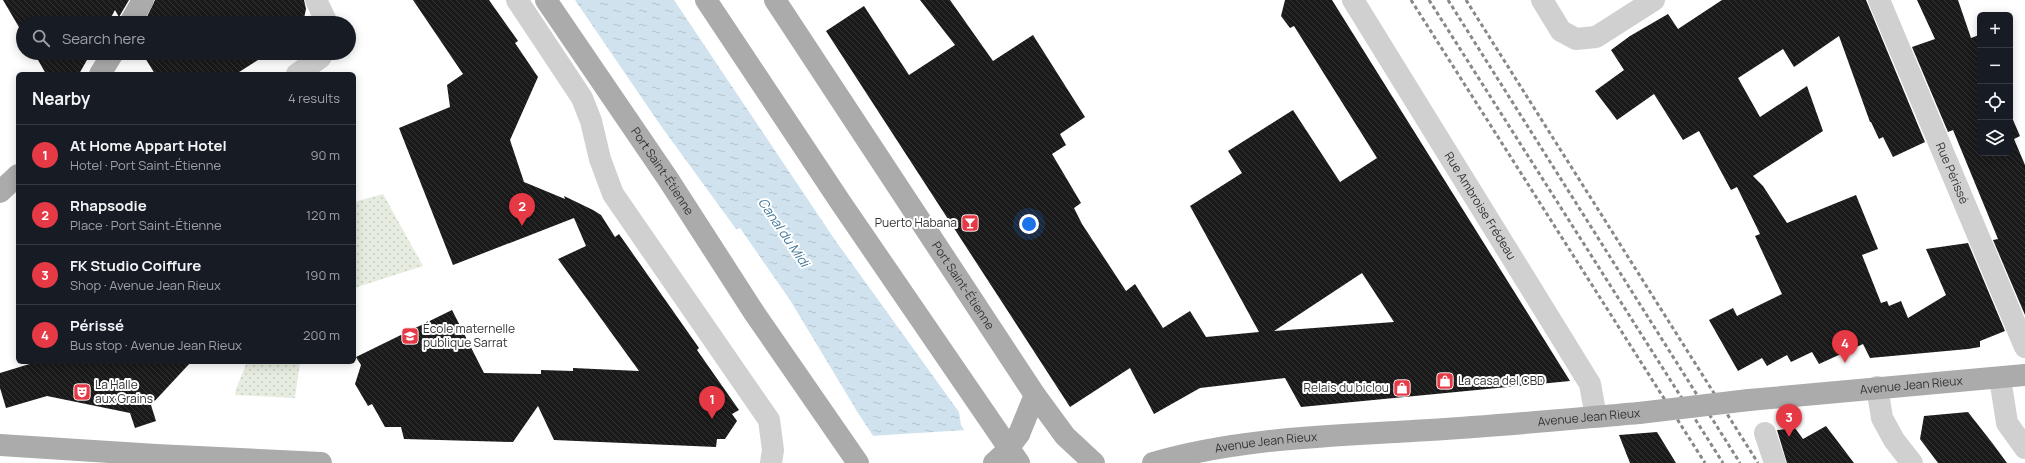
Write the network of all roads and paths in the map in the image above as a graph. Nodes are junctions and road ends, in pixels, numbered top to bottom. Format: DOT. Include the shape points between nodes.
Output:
graph roads {
  1 [pos="143,0"];
  2 [pos="316,0"];
  3 [pos="517,0"];
  4 [pos="546,0"];
  5 [pos="706,0"];
  6 [pos="775,0"];
  7 [pos="1353,0"];
  8 [pos="1542,0"];
  9 [pos="1654,0"];
  10 [pos="1879,0"];
  11 [pos="134,16"];
  12 [pos="324,16"];
  13 [pos="109,60"];
  14 [pos="317,60"];
  15 [pos="101,72"];
  16 [pos="300,72"];
  17 [pos="16,177"];
  18 [pos="0,192"];
  19 [pos="2025,347"];
  20 [pos="2025,375"];
  21 [pos="2000,378"];
  22 [pos="1877,388"];
  23 [pos="1035,395"];
  24 [pos="1596,417"];
  25 [pos="1765,433"];
  26 [pos="0,445"];
  27 [pos="2025,448"];
  28 [pos="73,457"];
  29 [pos="321,463"];
  30 [pos="771,463"];
  31 [pos="858,463"];
  32 [pos="994,463"];
  33 [pos="1019,463"];
  34 [pos="1094,463"];
  35 [pos="1153,463"];
  36 [pos="1775,463"];
  37 [pos="1912,463"];
  1 -- 11 [label="main road"];
  2 -- 12 [label="street"];
  3 -- 30 [label="street" via="582,98 613,194 769,420 773,450"];
  4 -- 31 [label="main road, Port Saint-Étienne" via="668,179 755,314"];
  5 -- 33 [label="main road"];
  6 -- 23 [label="main road, Port Saint-Étienne"];
  7 -- 24 [label="street, Rue Ambroise Frédeau" via="1590,384"];
  8 -- 9 [label="street" via="1561,32 1576,39 1596,37"];
  10 -- 19 [label="street, Rue Périssé"];
  13 -- 15 [label="main road"];
  14 -- 16 [label="street"];
  17 -- 18 [label="main road"];
  20 -- 21 [label="main road, Avenue Jean Rieux"];
  21 -- 22 [label="main road, Avenue Jean Rieux"];
  21 -- 27 [label="street" via="2007,423"];
  22 -- 24 [label="main road, Avenue Jean Rieux, bridge"];
  22 -- 37 [label="street" via="1882,418 1894,440"];
  23 -- 32 [label="main road, bridge" via="1019,434"];
  23 -- 34 [label="main road, Port Saint-Étienne" via="1064,436"];
  24 -- 35 [label="main road, Avenue Jean Rieux" via="1293,438 1190,452"];
  25 -- 36 [label="street"];
  26 -- 28 [label="main road"];
  28 -- 29 [label="main road"];
}
